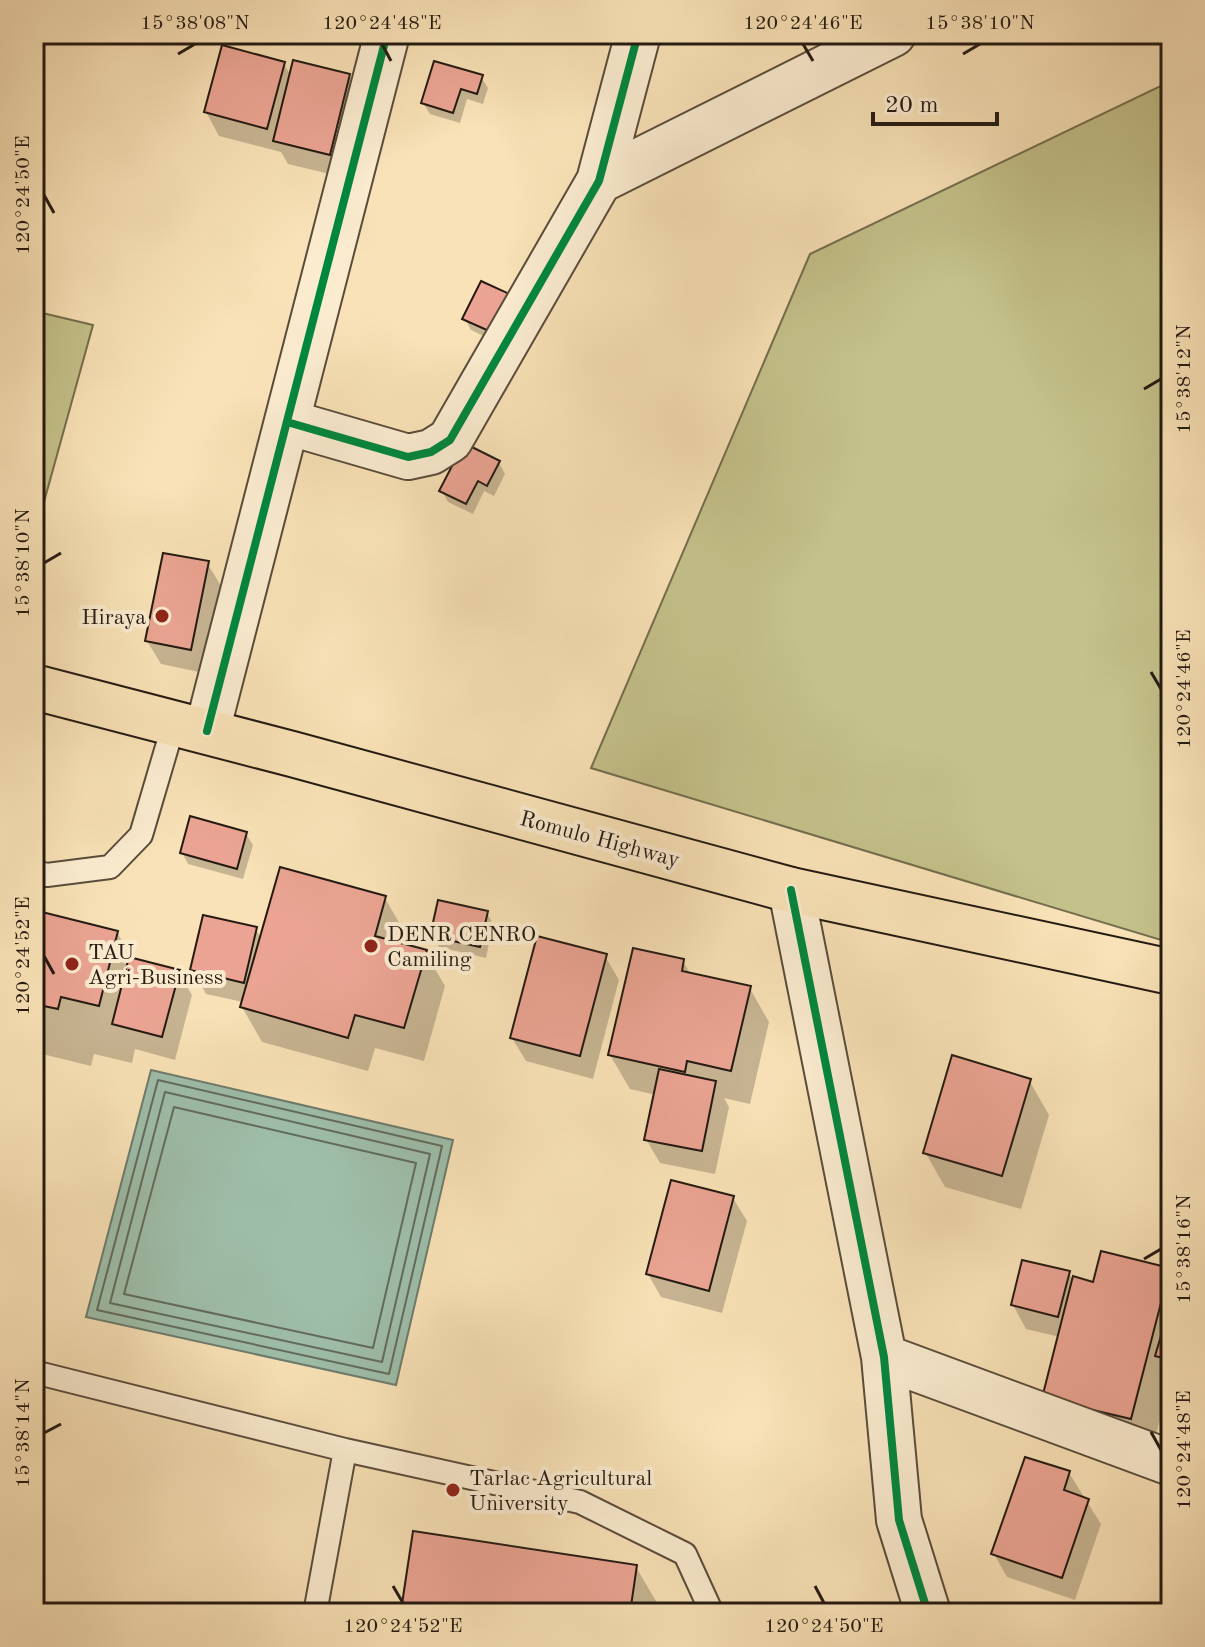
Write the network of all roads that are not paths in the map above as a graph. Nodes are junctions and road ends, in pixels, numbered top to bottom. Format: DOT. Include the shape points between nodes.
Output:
graph roads {
  1 [pos="387,34"];
  2 [pos="638,34"];
  3 [pos="889,35"];
  4 [pos="599,181"];
  5 [pos="287,422"];
  6 [pos="34,687"];
  7 [pos="191,727"];
  8 [pos="34,872"];
  9 [pos="791,890"];
  10 [pos="1171,972"];
  11 [pos="884,1357"];
  12 [pos="34,1372"];
  13 [pos="345,1450"];
  14 [pos="1171,1463"];
  15 [pos="315,1613"];
  16 [pos="712,1613"];
  17 [pos="928,1613"];
  1 -- 5 [label="street"];
  2 -- 4 [label="street"];
  3 -- 4 [label="street"];
  4 -- 5 [label="street" via="450,440 408,457"];
  5 -- 7 [label="street"];
  6 -- 7 [label="highway, Romulo Highway"];
  7 -- 8 [label="lane" via="141,835 110,867"];
  7 -- 9 [label="highway, Romulo Highway"];
  9 -- 10 [label="highway, Romulo Highway"];
  9 -- 11 [label="street"];
  11 -- 14 [label="street"];
  11 -- 17 [label="street" via="899,1520"];
  12 -- 13 [label="lane"];
  13 -- 15 [label="lane"];
  13 -- 16 [label="lane" via="580,1502 685,1554"];
}
